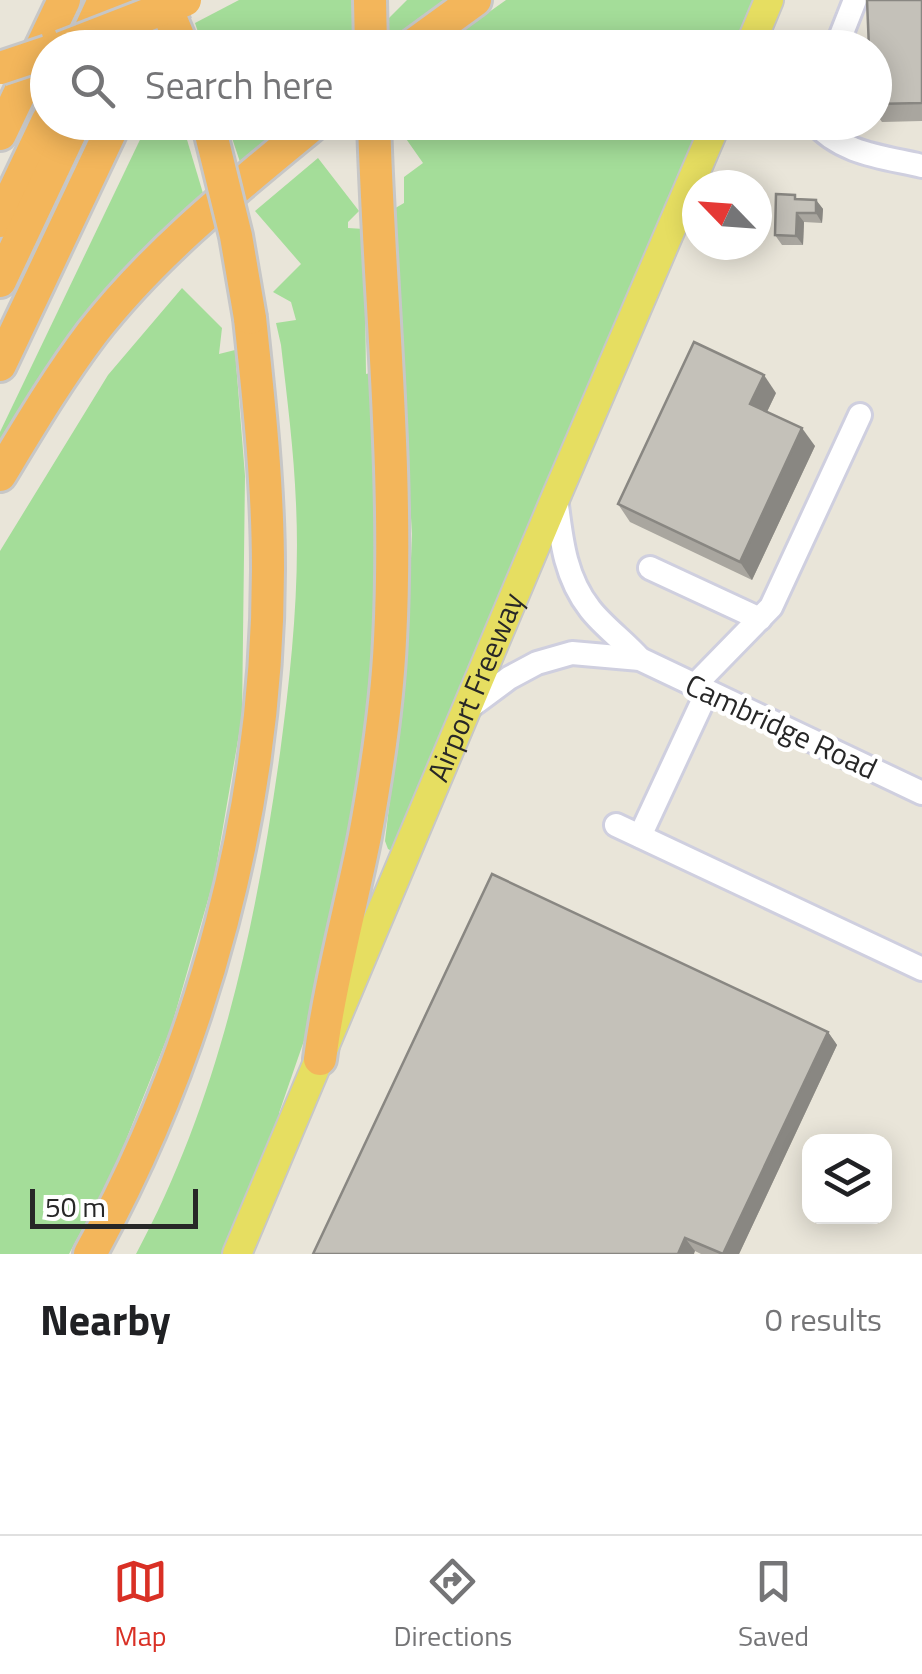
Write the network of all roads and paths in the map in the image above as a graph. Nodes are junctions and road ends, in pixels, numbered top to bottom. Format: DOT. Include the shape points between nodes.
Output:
graph roads {
  1 [pos="64,0"];
  2 [pos="104,0"];
  3 [pos="133,0"];
  4 [pos="163,0"];
  5 [pos="172,0"];
  6 [pos="185,0"];
  7 [pos="370,0"];
  8 [pos="475,0"];
  9 [pos="769,0"];
  10 [pos="855,0"];
  11 [pos="50,30"];
  12 [pos="90,30"];
  13 [pos="108,30"];
  14 [pos="119,30"];
  15 [pos="158,30"];
  16 [pos="176,30"];
  17 [pos="371,30"];
  18 [pos="433,30"];
  19 [pos="756,30"];
  20 [pos="843,30"];
  21 [pos="30,58"];
  22 [pos="0,68"];
  23 [pos="30,71"];
  24 [pos="0,134"];
  25 [pos="38,140"];
  26 [pos="67,140"];
  27 [pos="106,140"];
  28 [pos="212,140"];
  29 [pos="295,140"];
  30 [pos="374,140"];
  31 [pos="710,140"];
  32 [pos="834,140"];
  33 [pos="922,166"];
  34 [pos="0,220"];
  35 [pos="0,281"];
  36 [pos="0,365"];
  37 [pos="860,415"];
  38 [pos="0,475"];
  39 [pos="556,497"];
  40 [pos="650,568"];
  41 [pos="760,620"];
  42 [pos="640,660"];
  43 [pos="700,690"];
  44 [pos="470,707"];
  45 [pos="922,793"];
  46 [pos="616,825"];
  47 [pos="640,836"];
  48 [pos="922,970"];
  49 [pos="320,1059"];
  50 [pos="90,1254"];
  51 [pos="237,1254"];
  1 -- 11 [label="highway"];
  2 -- 12 [label="highway"];
  3 -- 14 [label="highway"];
  4 -- 16 [label="highway, bridge"];
  5 -- 15 [label="highway"];
  6 -- 13 [label="highway, bridge"];
  7 -- 17 [label="highway"];
  8 -- 18 [label="highway"];
  9 -- 19 [label="main road"];
  10 -- 20 [label="street"];
  21 -- 22 [label="highway, bridge"];
  23 -- 24 [label="highway"];
  25 -- 34 [label="highway"];
  26 -- 35 [label="highway"];
  27 -- 36 [label="highway"];
  28 -- 50 [label="highway, bridge" via="236,236 264,442 262,699 243,828 212,955 174,1076"];
  29 -- 38 [label="highway" via="205,215 93,332"];
  30 -- 49 [label="highway" via="390,640 380,744"];
  31 -- 39 [label="main road, Airport Freeway"];
  32 -- 33 [label="street"];
  37 -- 41 [label="street"];
  39 -- 42 [label="street, Cambridge Road" via="572,582"];
  39 -- 44 [label="main road, Airport Freeway"];
  40 -- 41 [label="street"];
  41 -- 43 [label="street"];
  42 -- 43 [label="street, Cambridge Road"];
  42 -- 44 [label="street, Cambridge Road" via="572,653 537,663"];
  43 -- 45 [label="street, Cambridge Road"];
  43 -- 47 [label="street"];
  44 -- 49 [label="main road, Airport Freeway"];
  46 -- 47 [label="street"];
  47 -- 48 [label="street"];
  49 -- 51 [label="main road, Airport Freeway"];
}
